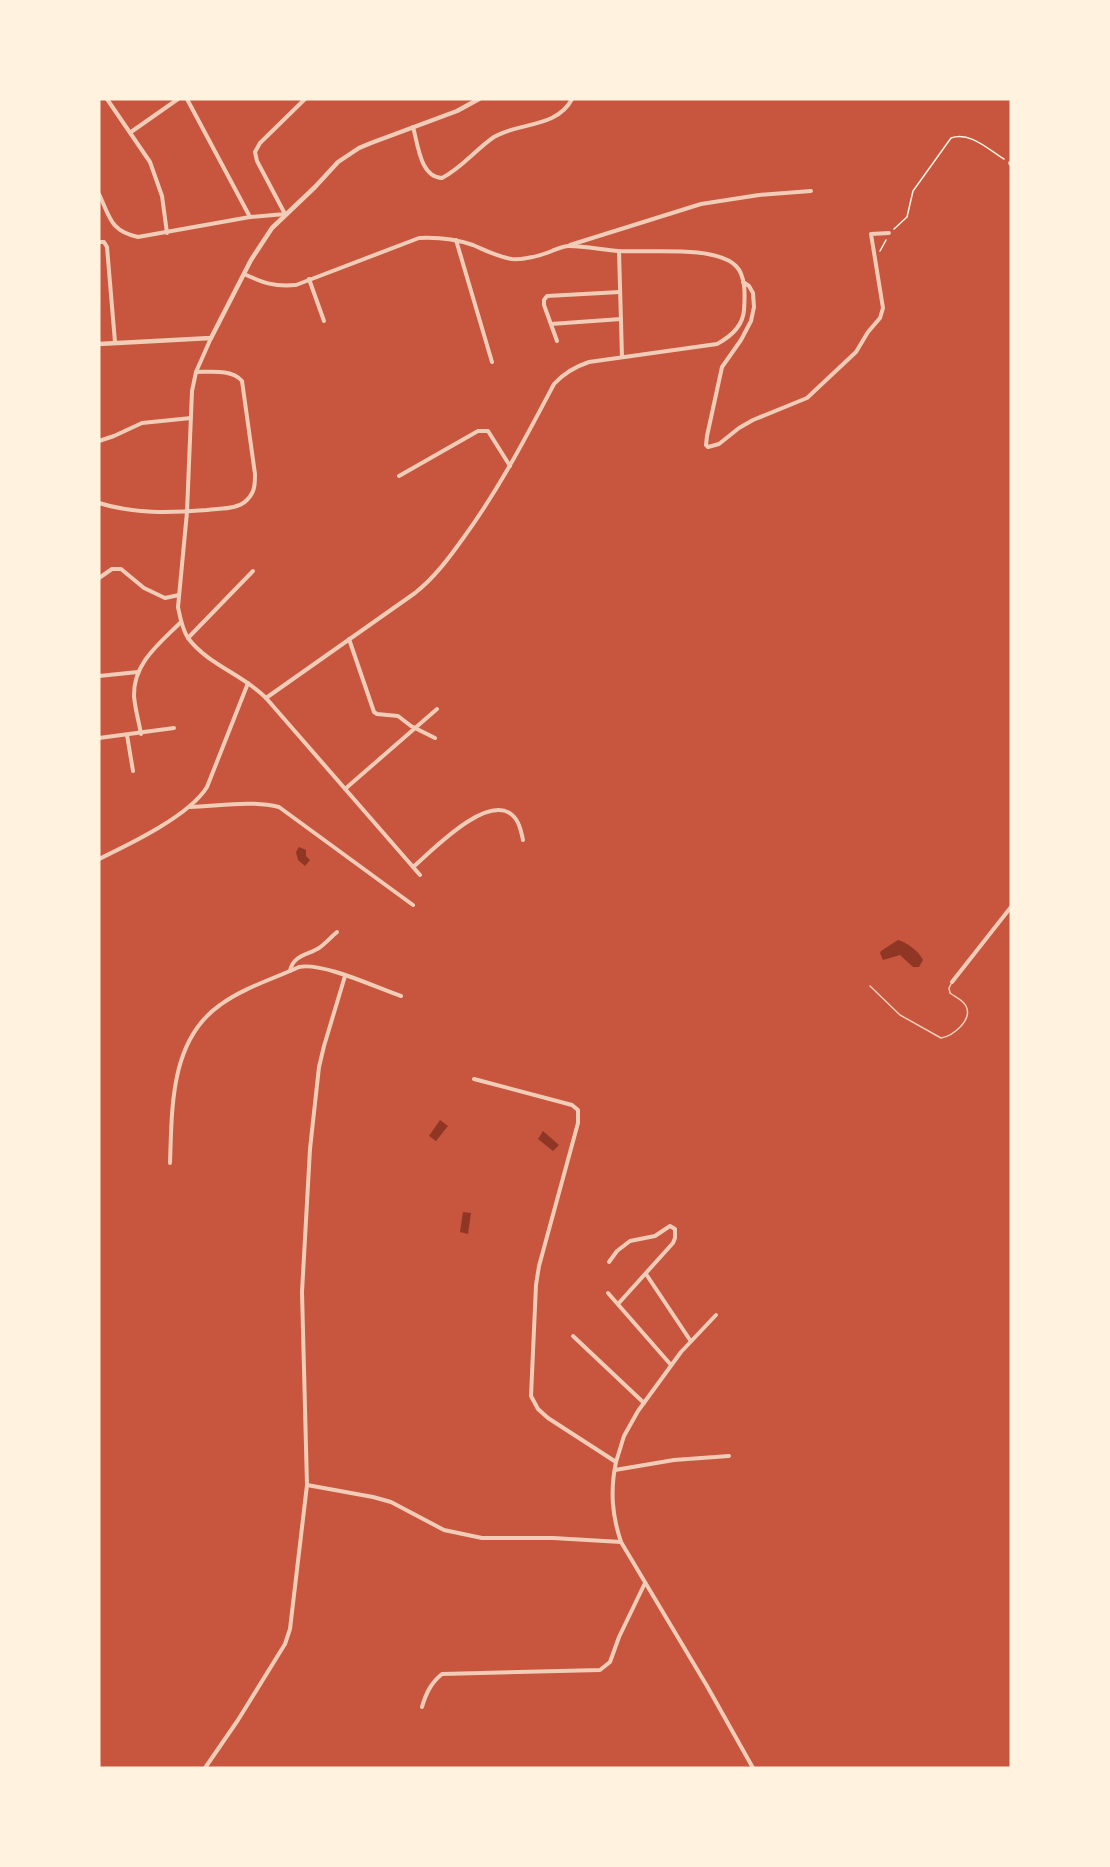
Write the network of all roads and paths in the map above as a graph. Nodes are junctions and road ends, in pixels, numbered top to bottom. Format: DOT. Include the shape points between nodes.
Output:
graph roads {
  1 [pos="107,99"];
  2 [pos="178,99"];
  3 [pos="187,99"];
  4 [pos="292,99"];
  5 [pos="305,99"];
  6 [pos="479,99"];
  7 [pos="572,99"];
  8 [pos="469,102"];
  9 [pos="297,105"];
  10 [pos="413,127"];
  11 [pos="131,132"];
  12 [pos="1010,163"];
  13 [pos="811,191"];
  14 [pos="99,194"];
  15 [pos="285,214"];
  16 [pos="250,218"];
  17 [pos="168,233"];
  18 [pos="889,233"];
  19 [pos="456,240"];
  20 [pos="99,242"];
  21 [pos="567,246"];
  22 [pos="619,251"];
  23 [pos="876,266"];
  24 [pos="244,274"];
  25 [pos="309,279"];
  26 [pos="743,282"];
  27 [pos="620,292"];
  28 [pos="621,319"];
  29 [pos="324,321"];
  30 [pos="551,324"];
  31 [pos="211,338"];
  32 [pos="557,341"];
  33 [pos="115,342"];
  34 [pos="99,344"];
  35 [pos="622,357"];
  36 [pos="492,362"];
  37 [pos="196,372"];
  38 [pos="191,418"];
  39 [pos="99,441"];
  40 [pos="510,466"];
  41 [pos="399,476"];
  42 [pos="99,503"];
  43 [pos="187,512"];
  44 [pos="253,571"];
  45 [pos="99,578"];
  46 [pos="179,595"];
  47 [pos="181,622"];
  48 [pos="188,638"];
  49 [pos="349,639"];
  50 [pos="138,672"];
  51 [pos="99,676"];
  52 [pos="248,683"];
  53 [pos="266,698"];
  54 [pos="437,709"];
  55 [pos="174,728"];
  56 [pos="414,728"];
  57 [pos="141,734"];
  58 [pos="127,735"];
  59 [pos="99,738"];
  60 [pos="435,738"];
  61 [pos="133,771"];
  62 [pos="345,789"];
  63 [pos="190,807"];
  64 [pos="523,840"];
  65 [pos="99,859"];
  66 [pos="413,867"];
  67 [pos="420,875"];
  68 [pos="413,905"];
  69 [pos="1011,907"];
  70 [pos="337,932"];
  71 [pos="289,972"];
  72 [pos="345,976"];
  73 [pos="952,982"];
  74 [pos="870,986"];
  75 [pos="401,996"];
  76 [pos="474,1079"];
  77 [pos="170,1163"];
  78 [pos="609,1262"];
  79 [pos="646,1274"];
  80 [pos="608,1293"];
  81 [pos="618,1304"];
  82 [pos="716,1315"];
  83 [pos="573,1336"];
  84 [pos="690,1340"];
  85 [pos="672,1365"];
  86 [pos="644,1403"];
  87 [pos="729,1456"];
  88 [pos="616,1462"];
  89 [pos="615,1470"];
  90 [pos="307,1485"];
  91 [pos="621,1542"];
  92 [pos="646,1583"];
  93 [pos="422,1707"];
  94 [pos="206,1768"];
  95 [pos="753,1768"];
  1 -- 11 [label="street"];
  2 -- 11 [label="street"];
  3 -- 16 [label="street"];
  4 -- 9 [label="street"];
  5 -- 9 [label="street"];
  6 -- 8 [label="street"];
  7 -- 10 [label="street" via="552,118 492,139 442,178 425,169"];
  8 -- 10 [label="street"];
  9 -- 15 [label="street" via="255,152"];
  10 -- 15 [label="street" via="347,155"];
  11 -- 17 [label="street" via="159,185"];
  12 -- 18 [label="path" via="973,139 951,138 913,191 906,217"];
  13 -- 21 [label="street" via="701,204"];
  14 -- 17 [label="street" via="117,229 124,234 138,237"];
  15 -- 16 [label="street"];
  15 -- 24 [label="street" via="261,242"];
  16 -- 17 [label="street"];
  18 -- 23 [label="path"];
  18 -- 23 [label="street" via="871,234"];
  19 -- 21 [label="street" via="512,259"];
  19 -- 25 [label="street" via="419,238"];
  19 -- 36 [label="street"];
  20 -- 33 [label="street" via="107,247"];
  21 -- 22 [label="street"];
  22 -- 26 [label="street" via="712,255 735,265"];
  22 -- 27 [label="street"];
  23 -- 26 [label="street" via="883,312 856,352 807,398 753,420 719,444 708,447 722,367 752,321 753,293"];
  24 -- 25 [label="street" via="280,286"];
  24 -- 31 [label="street"];
  25 -- 29 [label="street"];
  26 -- 35 [label="street" via="744,312 740,324 727,339 717,344"];
  27 -- 28 [label="street"];
  27 -- 30 [label="street" via="547,296 544,305"];
  28 -- 30 [label="street"];
  28 -- 35 [label="street"];
  30 -- 32 [label="street"];
  31 -- 33 [label="street"];
  31 -- 37 [label="street"];
  33 -- 34 [label="street"];
  35 -- 40 [label="street" via="589,362 561,376"];
  37 -- 38 [label="street"];
  37 -- 43 [label="street" via="230,373 242,381 255,485 240,505"];
  38 -- 39 [label="street" via="142,423"];
  38 -- 43 [label="street"];
  40 -- 41 [label="street" via="484,430"];
  40 -- 49 [label="street" via="438,573"];
  42 -- 43 [label="street" via="126,509"];
  43 -- 46 [label="street"];
  44 -- 48 [label="street"];
  45 -- 46 [label="street" via="112,569 121,569 144,588 165,598"];
  46 -- 47 [label="street"];
  47 -- 48 [label="street"];
  47 -- 50 [label="street"];
  48 -- 52 [label="street"];
  49 -- 53 [label="street"];
  49 -- 56 [label="street" via="374,712 398,716"];
  50 -- 51 [label="street"];
  50 -- 57 [label="street" via="134,697"];
  52 -- 53 [label="street"];
  52 -- 63 [label="street" via="207,788"];
  53 -- 62 [label="street"];
  54 -- 56 [label="street"];
  55 -- 57 [label="street"];
  56 -- 60 [label="street"];
  56 -- 62 [label="street"];
  57 -- 58 [label="street"];
  58 -- 59 [label="street"];
  58 -- 61 [label="street"];
  62 -- 66 [label="street"];
  63 -- 65 [label="street"];
  63 -- 68 [label="street" via="253,803 279,807"];
  64 -- 66 [label="street" via="510,813 488,812 450,835"];
  66 -- 67 [label="street"];
  69 -- 73 [label="street"];
  70 -- 71 [label="street" via="320,948 297,959"];
  71 -- 72 [label="street" via="313,966"];
  71 -- 77 [label="street" via="219,1005 190,1039 174,1087"];
  72 -- 75 [label="street"];
  72 -- 90 [label="street" via="324,1046 310,1149 302,1292"];
  73 -- 74 [label="lane" via="950,993 966,1006 966,1017 951,1035 941,1038 900,1015"];
  76 -- 88 [label="street" via="572,1105 578,1110 578,1123 538,1266 531,1396 549,1418"];
  78 -- 79 [label="street" via="630,1241 655,1236 670,1226 675,1229 673,1243"];
  79 -- 81 [label="street"];
  79 -- 84 [label="street"];
  80 -- 81 [label="street"];
  81 -- 85 [label="street"];
  82 -- 84 [label="street"];
  83 -- 86 [label="street"];
  84 -- 85 [label="street"];
  85 -- 86 [label="street"];
  86 -- 88 [label="street" via="624,1436"];
  87 -- 89 [label="street"];
  88 -- 89 [label="street"];
  89 -- 91 [label="street" via="612,1506"];
  90 -- 91 [label="street" via="391,1502 444,1530 482,1538"];
  90 -- 94 [label="street" via="285,1644"];
  91 -- 92 [label="street"];
  92 -- 93 [label="street" via="606,1667 442,1674 426,1692"];
  92 -- 95 [label="street"];
}
